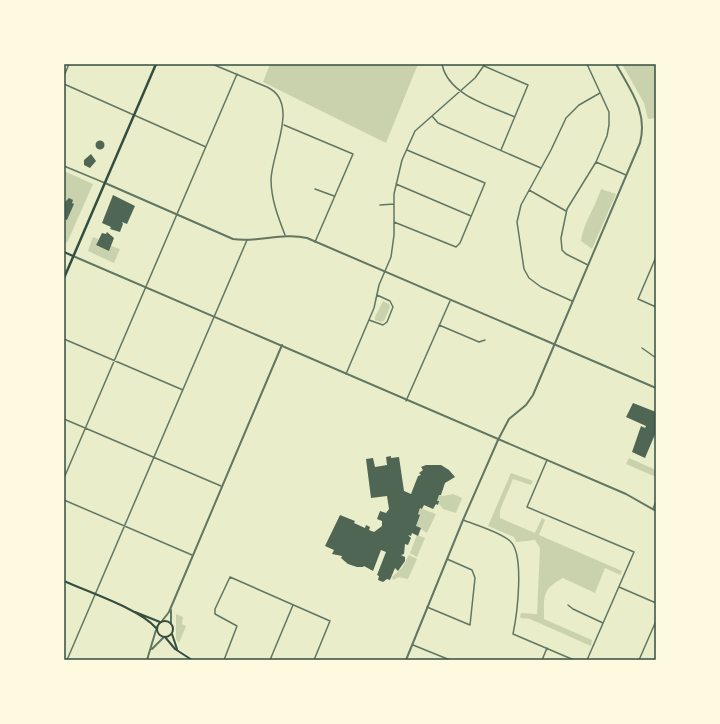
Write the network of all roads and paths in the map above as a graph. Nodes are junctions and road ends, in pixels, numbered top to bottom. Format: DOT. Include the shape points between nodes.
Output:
graph roads {
  1 [pos="69,64"];
  2 [pos="156,64"];
  3 [pos="212,64"];
  4 [pos="442,64"];
  5 [pos="587,64"];
  6 [pos="616,64"];
  7 [pos="485,65"];
  8 [pos="237,74"];
  9 [pos="64,76"];
  10 [pos="64,84"];
  11 [pos="461,91"];
  12 [pos="600,93"];
  13 [pos="134,115"];
  14 [pos="432,116"];
  15 [pos="515,117"];
  16 [pos="284,124"];
  17 [pos="206,147"];
  18 [pos="407,150"];
  19 [pos="501,150"];
  20 [pos="596,162"];
  21 [pos="64,166"];
  22 [pos="541,168"];
  23 [pos="626,175"];
  24 [pos="105,183"];
  25 [pos="396,184"];
  26 [pos="315,188"];
  27 [pos="529,190"];
  28 [pos="334,196"];
  29 [pos="394,204"];
  30 [pos="380,205"];
  31 [pos="566,211"];
  32 [pos="178,214"];
  33 [pos="471,216"];
  34 [pos="394,222"];
  35 [pos="286,235"];
  36 [pos="247,240"];
  37 [pos="315,242"];
  38 [pos="64,252"];
  39 [pos="73,256"];
  40 [pos="656,258"];
  41 [pos="588,265"];
  42 [pos="385,272"];
  43 [pos="64,278"];
  44 [pos="146,288"];
  45 [pos="376,295"];
  46 [pos="450,301"];
  47 [pos="572,301"];
  48 [pos="656,307"];
  49 [pos="215,317"];
  50 [pos="368,320"];
  51 [pos="439,325"];
  52 [pos="64,339"];
  53 [pos="485,340"];
  54 [pos="282,345"];
  55 [pos="554,345"];
  56 [pos="642,348"];
  57 [pos="656,358"];
  58 [pos="114,361"];
  59 [pos="346,374"];
  60 [pos="656,388"];
  61 [pos="182,390"];
  62 [pos="406,401"];
  63 [pos="64,419"];
  64 [pos="86,429"];
  65 [pos="498,440"];
  66 [pos="153,458"];
  67 [pos="547,460"];
  68 [pos="64,478"];
  69 [pos="221,486"];
  70 [pos="64,500"];
  71 [pos="656,502"];
  72 [pos="653,509"];
  73 [pos="656,511"];
  74 [pos="463,520"];
  75 [pos="124,526"];
  76 [pos="192,555"];
  77 [pos="447,559"];
  78 [pos="64,581"];
  79 [pos="618,587"];
  80 [pos="95,595"];
  81 [pos="656,603"];
  82 [pos="294,604"];
  83 [pos="568,605"];
  84 [pos="427,606"];
  85 [pos="170,609"];
  86 [pos="130,610"];
  87 [pos="161,621"];
  88 [pos="656,621"];
  89 [pos="603,623"];
  90 [pos="171,624"];
  91 [pos="156,629"];
  92 [pos="173,632"];
  93 [pos="164,637"];
  94 [pos="412,645"];
  95 [pos="547,648"];
  96 [pos="151,651"];
  97 [pos="179,651"];
  98 [pos="66,660"];
  99 [pos="147,660"];
  100 [pos="192,660"];
  101 [pos="224,660"];
  102 [pos="270,660"];
  103 [pos="314,660"];
  104 [pos="406,660"];
  105 [pos="450,660"];
  106 [pos="542,660"];
  107 [pos="574,660"];
  108 [pos="587,660"];
  109 [pos="639,660"];
  1 -- 9 [label="street"];
  2 -- 13 [label="main road"];
  3 -- 8 [label="street"];
  4 -- 11 [label="street" via="448,79"];
  5 -- 12 [label="street"];
  6 -- 23 [label="street" via="639,106 643,128 640,143"];
  7 -- 11 [label="street"];
  7 -- 15 [label="street" via="528,85"];
  8 -- 16 [label="street" via="276,90 281,102"];
  8 -- 17 [label="street"];
  10 -- 13 [label="street"];
  11 -- 14 [label="street"];
  11 -- 15 [label="street" via="466,96"];
  12 -- 20 [label="street" via="609,112 609,120 607,136"];
  12 -- 22 [label="street" via="579,105 566,118"];
  13 -- 17 [label="street"];
  13 -- 24 [label="main road"];
  14 -- 18 [label="street" via="415,131"];
  14 -- 19 [label="street" via="438,123"];
  15 -- 19 [label="street"];
  16 -- 28 [label="street" via="352,154"];
  16 -- 35 [label="street" via="273,161 271,181 273,199"];
  17 -- 32 [label="street"];
  18 -- 25 [label="street" via="399,167"];
  18 -- 33 [label="street" via="485,183"];
  19 -- 22 [label="street"];
  20 -- 23 [label="street"];
  20 -- 31 [label="street"];
  21 -- 24 [label="street"];
  22 -- 27 [label="street"];
  23 -- 41 [label="street"];
  24 -- 32 [label="street"];
  24 -- 39 [label="main road"];
  25 -- 29 [label="street"];
  25 -- 33 [label="street"];
  26 -- 28 [label="street"];
  27 -- 31 [label="street"];
  27 -- 47 [label="street" via="521,205 517,222 524,269 529,278 541,287"];
  28 -- 37 [label="street"];
  29 -- 30 [label="street"];
  29 -- 34 [label="street"];
  31 -- 41 [label="street" via="561,238 562,250"];
  32 -- 36 [label="street" via="226,236"];
  32 -- 44 [label="street"];
  33 -- 34 [label="street" via="456,247"];
  34 -- 42 [label="street" via="393,249"];
  35 -- 36 [label="street"];
  35 -- 37 [label="street"];
  36 -- 49 [label="street"];
  37 -- 42 [label="street"];
  38 -- 39 [label="main road"];
  39 -- 43 [label="main road"];
  39 -- 44 [label="street"];
  40 -- 48 [label="street" via="638,299"];
  41 -- 47 [label="street"];
  42 -- 45 [label="street"];
  42 -- 46 [label="street"];
  44 -- 49 [label="street"];
  44 -- 58 [label="street"];
  45 -- 50 [label="street"];
  45 -- 50 [label="street" via="390,301 393,307 387,322 383,325"];
  46 -- 51 [label="street"];
  46 -- 55 [label="street"];
  47 -- 55 [label="street"];
  49 -- 54 [label="street"];
  49 -- 61 [label="street"];
  50 -- 59 [label="street"];
  51 -- 53 [label="street" via="480,342"];
  51 -- 62 [label="street"];
  52 -- 58 [label="street"];
  54 -- 59 [label="street"];
  54 -- 69 [label="street"];
  55 -- 60 [label="street"];
  55 -- 65 [label="street" via="533,395 526,405 509,419"];
  56 -- 57 [label="street"];
  58 -- 61 [label="street"];
  58 -- 64 [label="street"];
  59 -- 62 [label="street"];
  61 -- 66 [label="street"];
  62 -- 65 [label="street"];
  63 -- 64 [label="street"];
  64 -- 66 [label="street"];
  64 -- 68 [label="street"];
  65 -- 67 [label="street"];
  65 -- 74 [label="street"];
  66 -- 69 [label="street"];
  66 -- 75 [label="street"];
  67 -- 72 [label="street" via="626,494"];
  67 -- 79 [label="street" via="527,507 634,552"];
  69 -- 76 [label="street"];
  70 -- 75 [label="street"];
  71 -- 72 [label="street"];
  72 -- 73 [label="street"];
  74 -- 77 [label="street"];
  74 -- 95 [label="street" via="505,538 514,545 518,555 518,593 513,634"];
  75 -- 76 [label="street"];
  75 -- 80 [label="street"];
  76 -- 85 [label="street"];
  77 -- 84 [label="street"];
  77 -- 84 [label="street" via="472,570 475,578 470,625"];
  78 -- 80 [label="main road"];
  79 -- 81 [label="street"];
  79 -- 89 [label="street"];
  80 -- 86 [label="main road"];
  80 -- 98 [label="street"];
  82 -- 101 [label="street" via="230,577 215,609 215,614 237,626"];
  82 -- 102 [label="street"];
  82 -- 103 [label="street" via="330,621"];
  83 -- 89 [label="street"];
  84 -- 94 [label="street"];
  85 -- 87 [label="street"];
  85 -- 90 [label="street"];
  86 -- 87 [label="main road"];
  86 -- 91 [label="main road" via="150,621"];
  87 -- 90 [label="main road"];
  87 -- 91 [label="main road"];
  88 -- 109 [label="street"];
  89 -- 108 [label="street"];
  90 -- 92 [label="main road"];
  91 -- 93 [label="main road" via="159,635"];
  91 -- 96 [label="street"];
  92 -- 93 [label="main road" via="170,636"];
  92 -- 97 [label="main road" via="173,641"];
  93 -- 96 [label="street"];
  93 -- 97 [label="main road"];
  94 -- 104 [label="street"];
  94 -- 105 [label="street"];
  95 -- 106 [label="street"];
  95 -- 107 [label="street"];
  96 -- 99 [label="street"];
  97 -- 100 [label="main road"];
}
